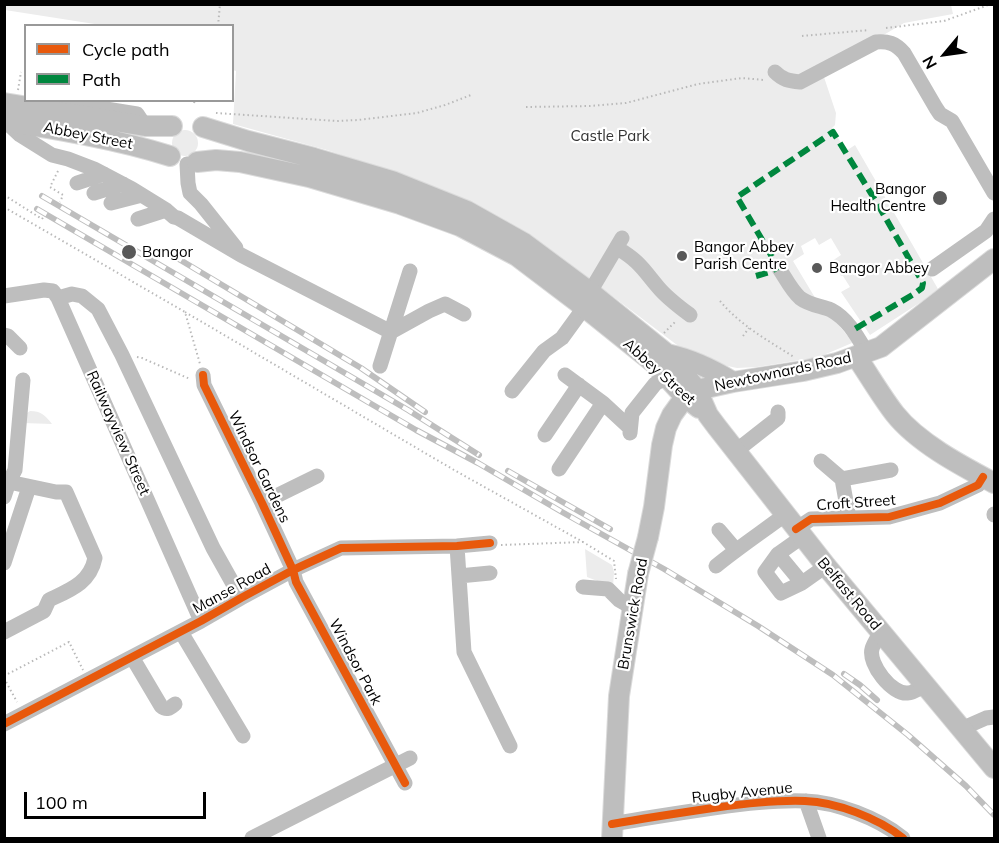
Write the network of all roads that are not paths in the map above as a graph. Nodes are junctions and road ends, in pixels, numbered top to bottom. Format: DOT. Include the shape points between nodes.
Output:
graph roads {
  1 [pos="771,76"];
  2 [pos="62,102"];
  3 [pos="37,104"];
  4 [pos="208,120"];
  5 [pos="5,121"];
  6 [pos="65,123"];
  7 [pos="145,126"];
  8 [pos="172,126"];
  9 [pos="68,159"];
  10 [pos="185,161"];
  11 [pos="118,182"];
  12 [pos="90,190"];
  13 [pos="190,193"];
  14 [pos="994,193"];
  15 [pos="169,212"];
  16 [pos="138,219"];
  17 [pos="994,219"];
  18 [pos="241,255"];
  19 [pos="994,259"];
  20 [pos="778,267"];
  21 [pos="932,269"];
  22 [pos="410,271"];
  23 [pos="4,296"];
  24 [pos="58,298"];
  25 [pos="586,299"];
  26 [pos="687,313"];
  27 [pos="464,314"];
  28 [pos="391,332"];
  29 [pos="4,335"];
  30 [pos="664,345"];
  31 [pos="20,348"];
  32 [pos="862,355"];
  33 [pos="380,366"];
  34 [pos="565,375"];
  35 [pos="667,376"];
  36 [pos="24,380"];
  37 [pos="204,380"];
  38 [pos="733,382"];
  39 [pos="579,385"];
  40 [pos="512,391"];
  41 [pos="691,394"];
  42 [pos="603,403"];
  43 [pos="778,412"];
  44 [pos="708,415"];
  45 [pos="545,435"];
  46 [pos="736,451"];
  47 [pos="821,461"];
  48 [pos="559,469"];
  49 [pos="891,470"];
  50 [pos="317,476"];
  51 [pos="842,479"];
  52 [pos="989,480"];
  53 [pos="6,487"];
  54 [pos="29,487"];
  55 [pos="262,503"];
  56 [pos="849,518"];
  57 [pos="795,527"];
  58 [pos="719,530"];
  59 [pos="490,543"];
  60 [pos="457,546"];
  61 [pos="736,550"];
  62 [pos="778,554"];
  63 [pos="4,563"];
  64 [pos="716,566"];
  65 [pos="825,566"];
  66 [pos="293,570"];
  67 [pos="490,573"];
  68 [pos="459,576"];
  69 [pos="802,583"];
  70 [pos="584,587"];
  71 [pos="241,598"];
  72 [pos="626,604"];
  73 [pos="201,621"];
  74 [pos="4,632"];
  75 [pos="181,632"];
  76 [pos="881,632"];
  77 [pos="132,657"];
  78 [pos="925,685"];
  79 [pos="176,704"];
  80 [pos="994,717"];
  81 [pos="4,724"];
  82 [pos="962,729"];
  83 [pos="243,736"];
  84 [pos="510,746"];
  85 [pos="410,758"];
  86 [pos="395,766"];
  87 [pos="994,768"];
  88 [pos="405,783"];
  89 [pos="806,801"];
  90 [pos="612,831"];
  91 [pos="252,838"];
  92 [pos="819,838"];
  93 [pos="903,838"];
  1 -- 14 [label="street" via="800,82 876,42 888,41 904,52 940,114 952,121"];
  2 -- 7 [label="street" via="136,114"];
  3 -- 6 [label="main road, Abbey Street"];
  4 -- 8 [label="main road" via="185,120"];
  4 -- 10 [label="main road" via="209,146 203,158"];
  4 -- 25 [label="main road, Abbey Street" via="248,141 392,181 467,211 524,243"];
  5 -- 6 [label="main road, Abbey Street"];
  5 -- 9 [label="street" via="47,152"];
  6 -- 7 [label="main road, Abbey Street"];
  6 -- 9 [label="street" via="62,149"];
  6 -- 10 [label="main road, Abbey Street"];
  7 -- 8 [label="main road, Abbey Street"];
  8 -- 10 [label="main road" via="166,138 167,150"];
  9 -- 11 [label="street"];
  10 -- 13 [label="street"];
  10 -- 25 [label="main road, Abbey Street" via="240,162 309,177 416,210 459,226 517,256"];
  11 -- 12 [label="street"];
  11 -- 12 [label="street"];
  11 -- 12 [label="street"];
  11 -- 15 [label="street"];
  13 -- 15 [label="street"];
  13 -- 18 [label="street"];
  15 -- 16 [label="street"];
  15 -- 18 [label="street"];
  17 -- 21 [label="street" via="986,231"];
  18 -- 28 [label="street"];
  19 -- 32 [label="main road, Newtownards Road" via="881,347"];
  20 -- 32 [label="street" via="807,303 830,310 848,323"];
  22 -- 28 [label="street"];
  23 -- 24 [label="street" via="44,290 53,291"];
  24 -- 71 [label="street" via="82,296 98,309"];
  24 -- 73 [label="street, Railwayview Street"];
  25 -- 26 [label="street" via="620,243 672,302"];
  25 -- 30 [label="main road, Abbey Street"];
  25 -- 35 [label="main road, Abbey Street"];
  25 -- 40 [label="street" via="562,338 544,351"];
  27 -- 28 [label="street" via="445,304"];
  28 -- 33 [label="street"];
  29 -- 31 [label="street"];
  30 -- 38 [label="main road"];
  30 -- 41 [label="main road, Abbey Street"];
  32 -- 38 [label="main road, Newtownards Road" via="803,371"];
  32 -- 52 [label="main road" via="896,415 919,437"];
  34 -- 39 [label="street"];
  35 -- 41 [label="main road, Abbey Street"];
  35 -- 42 [label="street" via="655,384 632,413 630,430"];
  36 -- 53 [label="street" via="15,470"];
  37 -- 55 [label="street, Windsor Gardens"];
  38 -- 41 [label="main road, Newtownards Road"];
  39 -- 42 [label="street"];
  39 -- 45 [label="street"];
  41 -- 44 [label="main road, Abbey Street"];
  41 -- 72 [label="main road, Brunswick Road, bridge" via="666,428 648,537"];
  42 -- 48 [label="street"];
  43 -- 46 [label="street" via="778,418"];
  44 -- 46 [label="main road, Belfast Road"];
  46 -- 57 [label="main road, Belfast Road"];
  47 -- 51 [label="street"];
  49 -- 51 [label="street"];
  50 -- 55 [label="street"];
  51 -- 56 [label="street"];
  52 -- 56 [label="street, Croft Street" via="940,503 889,517"];
  53 -- 54 [label="street"];
  54 -- 63 [label="street"];
  54 -- 74 [label="street" via="66,492 95,558 81,584 49,600 45,611"];
  55 -- 66 [label="street, Windsor Gardens"];
  56 -- 57 [label="street, Croft Street" via="811,519"];
  57 -- 61 [label="street" via="750,541"];
  57 -- 62 [label="street"];
  57 -- 65 [label="main road, Belfast Road"];
  58 -- 61 [label="street"];
  59 -- 60 [label="street, Manse Road"];
  60 -- 66 [label="street, Manse Road" via="341,548"];
  60 -- 68 [label="street"];
  61 -- 64 [label="street"];
  62 -- 69 [label="street"];
  62 -- 69 [label="street" via="765,572 782,593"];
  65 -- 69 [label="street"];
  65 -- 76 [label="main road, Belfast Road"];
  66 -- 71 [label="street, Manse Road"];
  66 -- 86 [label="street, Windsor Park"];
  67 -- 68 [label="street"];
  68 -- 84 [label="street" via="464,651"];
  70 -- 72 [label="street" via="609,589"];
  71 -- 73 [label="street, Manse Road"];
  72 -- 90 [label="main road, Brunswick Road"];
  73 -- 75 [label="street, Manse Road"];
  75 -- 77 [label="street, Manse Road"];
  75 -- 83 [label="street"];
  76 -- 78 [label="main road, Belfast Road"];
  76 -- 78 [label="street" via="872,655 887,683 899,692 909,693"];
  77 -- 79 [label="street" via="161,706 167,709"];
  77 -- 81 [label="street, Manse Road"];
  78 -- 82 [label="main road, Belfast Road"];
  80 -- 82 [label="street"];
  82 -- 87 [label="main road, Belfast Road"];
  85 -- 86 [label="street"];
  86 -- 88 [label="street, Windsor Park"];
  86 -- 91 [label="street"];
  89 -- 90 [label="street, Rugby Avenue" via="755,802"];
  89 -- 92 [label="street"];
  89 -- 93 [label="street, Rugby Avenue" via="836,805"];
}
